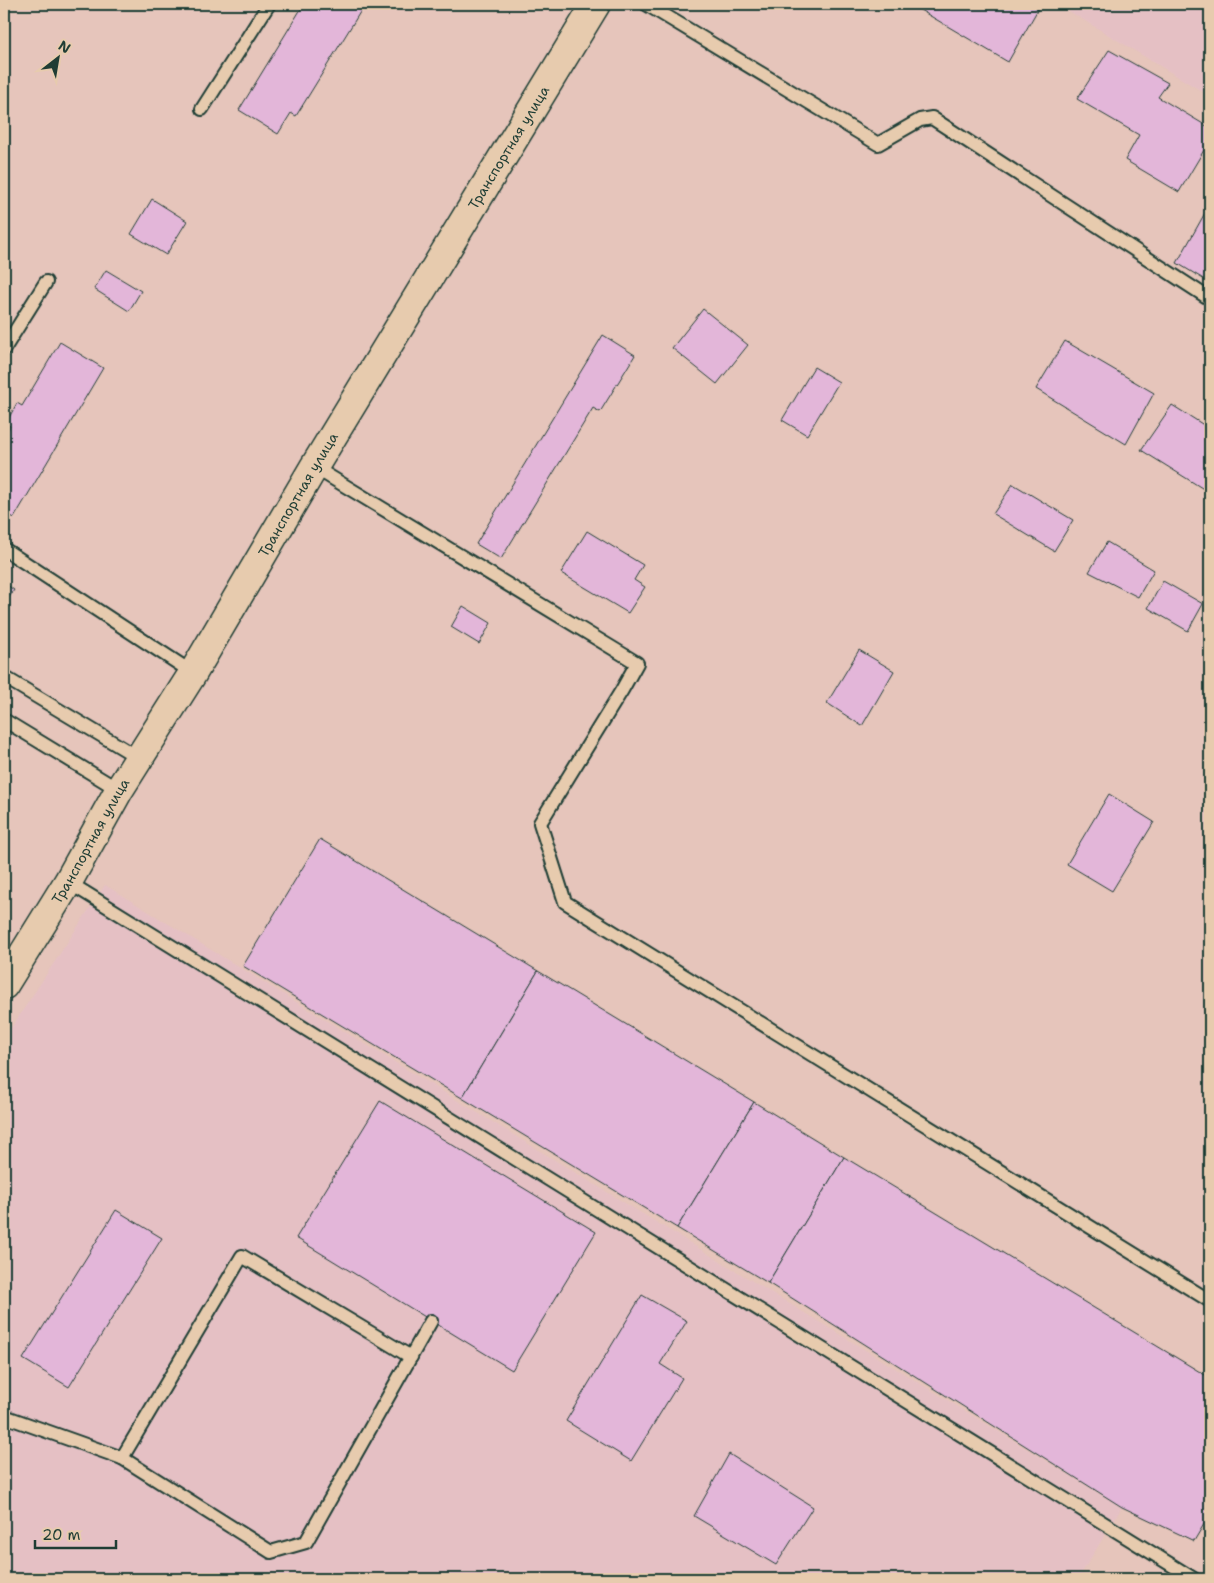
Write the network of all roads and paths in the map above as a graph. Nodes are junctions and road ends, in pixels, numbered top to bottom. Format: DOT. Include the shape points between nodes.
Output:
graph roads {
  1 [pos="269,4"];
  2 [pos="596,4"];
  3 [pos="646,4"];
  4 [pos="202,109"];
  5 [pos="46,282"];
  6 [pos="1210,299"];
  7 [pos="4,349"];
  8 [pos="314,467"];
  9 [pos="4,549"];
  10 [pos="193,673"];
  11 [pos="4,677"];
  12 [pos="4,720"];
  13 [pos="139,758"];
  14 [pos="119,790"];
  15 [pos="68,882"];
  16 [pos="4,986"];
  17 [pos="1210,1301"];
  18 [pos="431,1321"];
  19 [pos="411,1357"];
  20 [pos="4,1416"];
  21 [pos="122,1458"];
  22 [pos="1194,1579"];
  1 -- 4 [label="lane"];
  2 -- 8 [label="street, Транспортная улица"];
  3 -- 6 [label="lane" via="878,144 920,120 932,118"];
  5 -- 7 [label="lane"];
  8 -- 10 [label="street, Транспортная улица"];
  8 -- 17 [label="lane" via="637,663 540,823 565,902"];
  9 -- 10 [label="lane"];
  10 -- 13 [label="street, Транспортная улица"];
  11 -- 13 [label="lane"];
  12 -- 14 [label="lane"];
  13 -- 14 [label="street, Транспортная улица"];
  14 -- 15 [label="street, Транспортная улица"];
  15 -- 16 [label="street, Транспортная улица"];
  15 -- 22 [label="lane"];
  18 -- 19 [label="lane"];
  19 -- 21 [label="lane" via="306,1542 272,1552"];
  19 -- 21 [label="lane" via="242,1256"];
  20 -- 21 [label="lane"];
}
